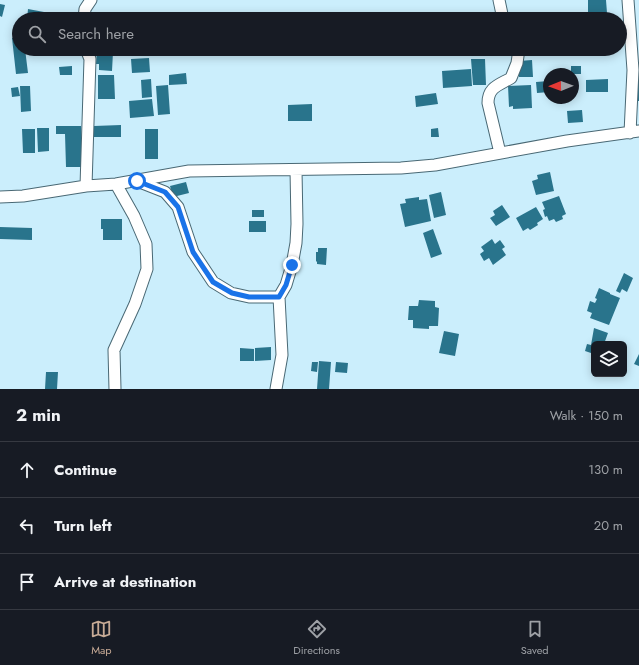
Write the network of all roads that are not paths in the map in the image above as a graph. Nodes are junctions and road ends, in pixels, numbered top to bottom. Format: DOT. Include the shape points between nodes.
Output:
graph roads {
  1 [pos="91,0"];
  2 [pos="499,0"];
  3 [pos="628,0"];
  4 [pos="85,12"];
  5 [pos="502,12"];
  6 [pos="89,56"];
  7 [pos="518,56"];
  8 [pos="635,132"];
  9 [pos="500,153"];
  10 [pos="296,170"];
  11 [pos="137,181"];
  12 [pos="116,184"];
  13 [pos="86,186"];
  14 [pos="0,197"];
  15 [pos="279,297"];
  16 [pos="115,389"];
  17 [pos="276,389"];
  1 -- 4 [label="street"];
  2 -- 5 [label="street"];
  3 -- 8 [label="street"];
  6 -- 13 [label="street"];
  7 -- 9 [label="street" via="511,78 488,94"];
  8 -- 9 [label="street"];
  9 -- 10 [label="street" via="435,165 400,168"];
  10 -- 11 [label="street" via="190,171"];
  10 -- 15 [label="street" via="296,243 286,285"];
  11 -- 12 [label="street"];
  11 -- 15 [label="street" via="165,192 178,207 193,252 213,282 232,293 249,297"];
  12 -- 13 [label="street"];
  12 -- 16 [label="street" via="146,244 147,268 135,304 114,350"];
  13 -- 14 [label="street"];
  15 -- 17 [label="street" via="282,355"];
}
